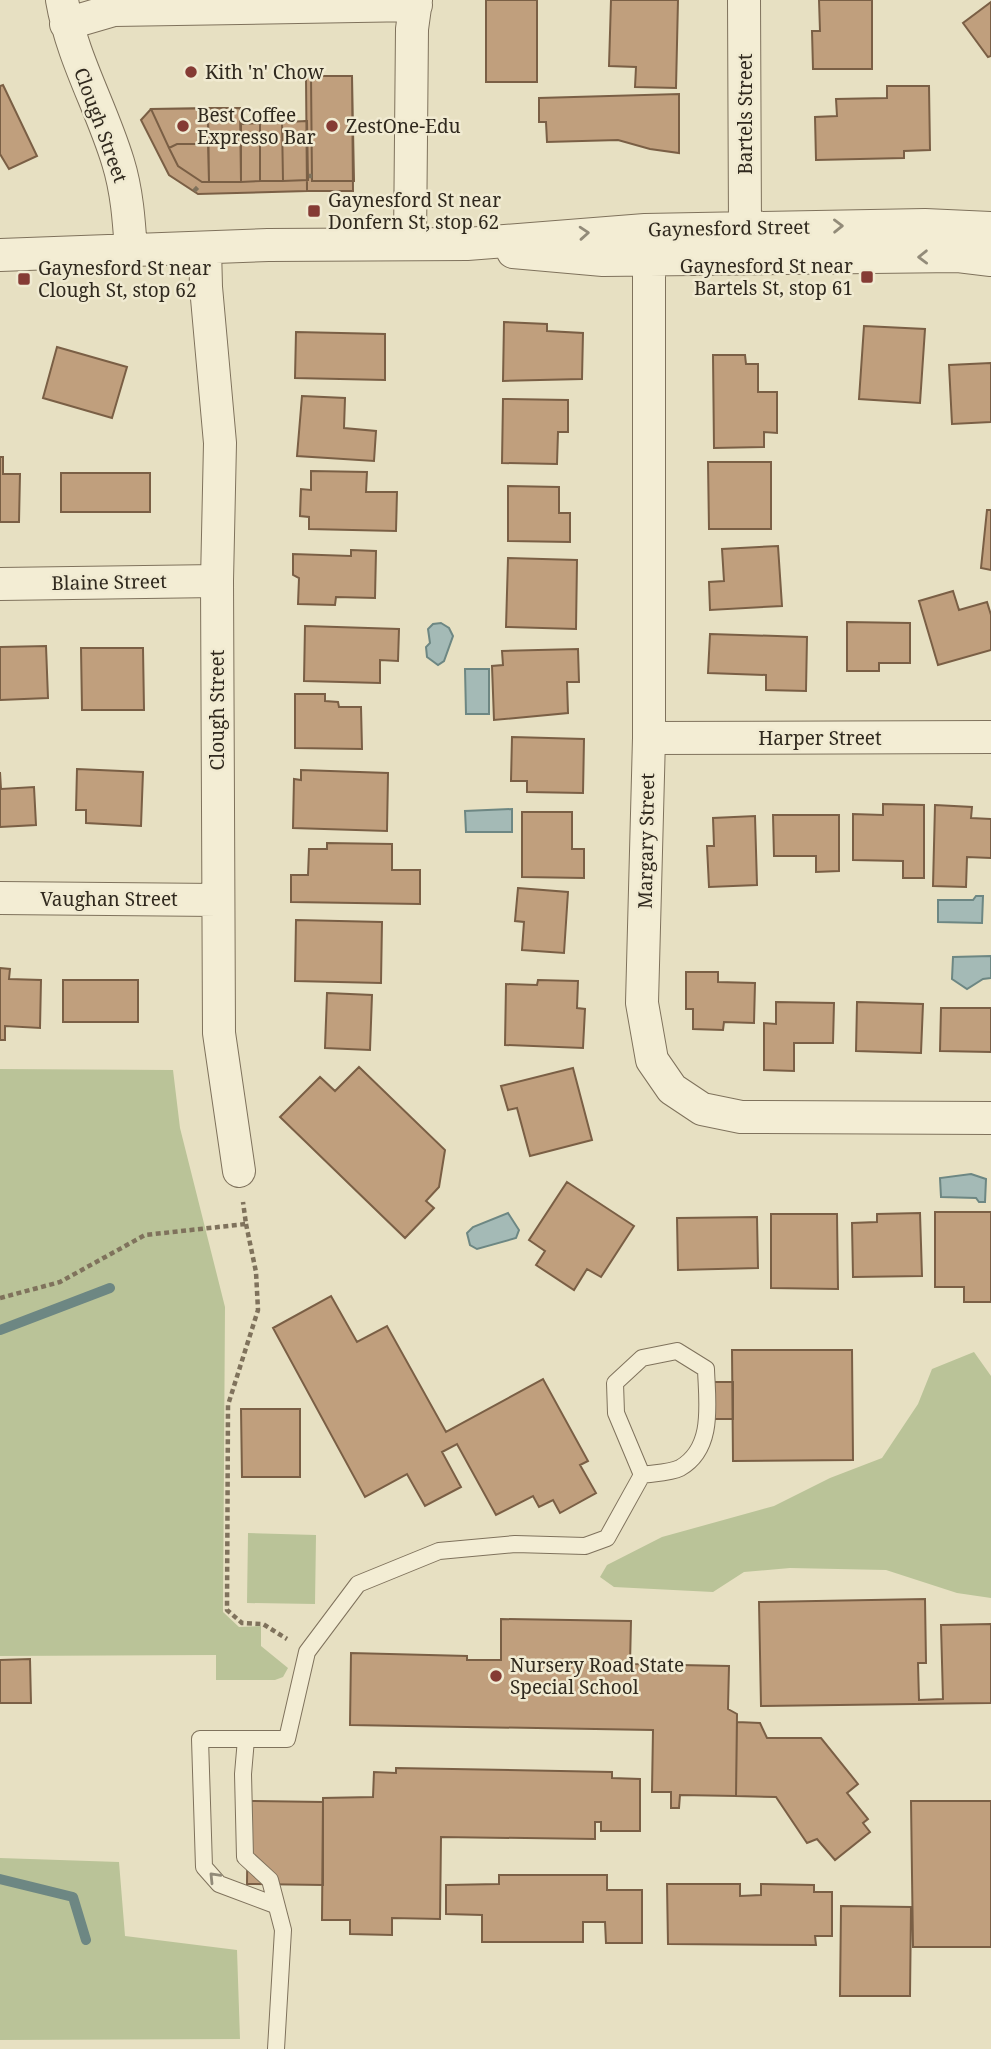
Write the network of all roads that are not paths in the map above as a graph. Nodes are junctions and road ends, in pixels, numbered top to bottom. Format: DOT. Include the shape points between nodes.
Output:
graph roads {
  1 [pos="744,0"];
  2 [pos="416,3"];
  3 [pos="64,12"];
  4 [pos="745,228"];
  5 [pos="991,228"];
  6 [pos="411,243"];
  7 [pos="467,244"];
  8 [pos="205,248"];
  9 [pos="131,251"];
  10 [pos="0,255"];
  11 [pos="649,260"];
  12 [pos="991,260"];
  13 [pos="217,580"];
  14 [pos="0,584"];
  15 [pos="991,737"];
  16 [pos="649,738"];
  17 [pos="0,898"];
  18 [pos="217,900"];
  19 [pos="991,1118"];
  20 [pos="239,1171"];
  21 [pos="642,1475"];
  22 [pos="246,1739"];
  23 [pos="275,1905"];
  24 [pos="276,2049"];
  1 -- 4 [label="street, Bartels Street"];
  2 -- 3 [label="street"];
  2 -- 6 [label="street"];
  3 -- 9 [label="street, Clough Street" via="77,61 118,161"];
  4 -- 5 [label="street, Gaynesford Street, one-way"];
  7 -- 4 [label="street, Gaynesford Street, one-way" via="592,232"];
  6 -- 7 [label="street, Gaynesford Street"];
  6 -- 8 [label="street, Gaynesford Street"];
  7 -- 11 [label="street, Gaynesford Street" via="563,258"];
  8 -- 9 [label="street, Gaynesford Street"];
  8 -- 13 [label="street, Clough Street" via="220,443"];
  9 -- 10 [label="street, Gaynesford Street"];
  12 -- 11 [label="street, Gaynesford Street, one-way" via="958,256"];
  11 -- 16 [label="street, Margary Street"];
  13 -- 14 [label="street, Blaine Street"];
  13 -- 18 [label="street, Clough Street"];
  15 -- 16 [label="street, Harper Street"];
  16 -- 19 [label="street, Margary Street" via="642,1003 652,1060 672,1088 702,1110 741,1117"];
  17 -- 18 [label="street, Vaughan Street"];
  18 -- 20 [label="street, Clough Street" via="222,1065"];
  21 -- 21 [label="lane" via="679,1468 698,1450 708,1427 706,1369 677,1351 642,1358 615,1383 616,1413"];
  21 -- 22 [label="lane" via="607,1538 584,1546 515,1544 439,1551 358,1584 307,1652 287,1739"];
  22 -- 23 [label="lane" via="245,1857 270,1880"];
  23 -- 22 [label="lane, one-way" via="219,1884 204,1867 200,1739"];
  23 -- 24 [label="lane" via="283,1930"];
}
